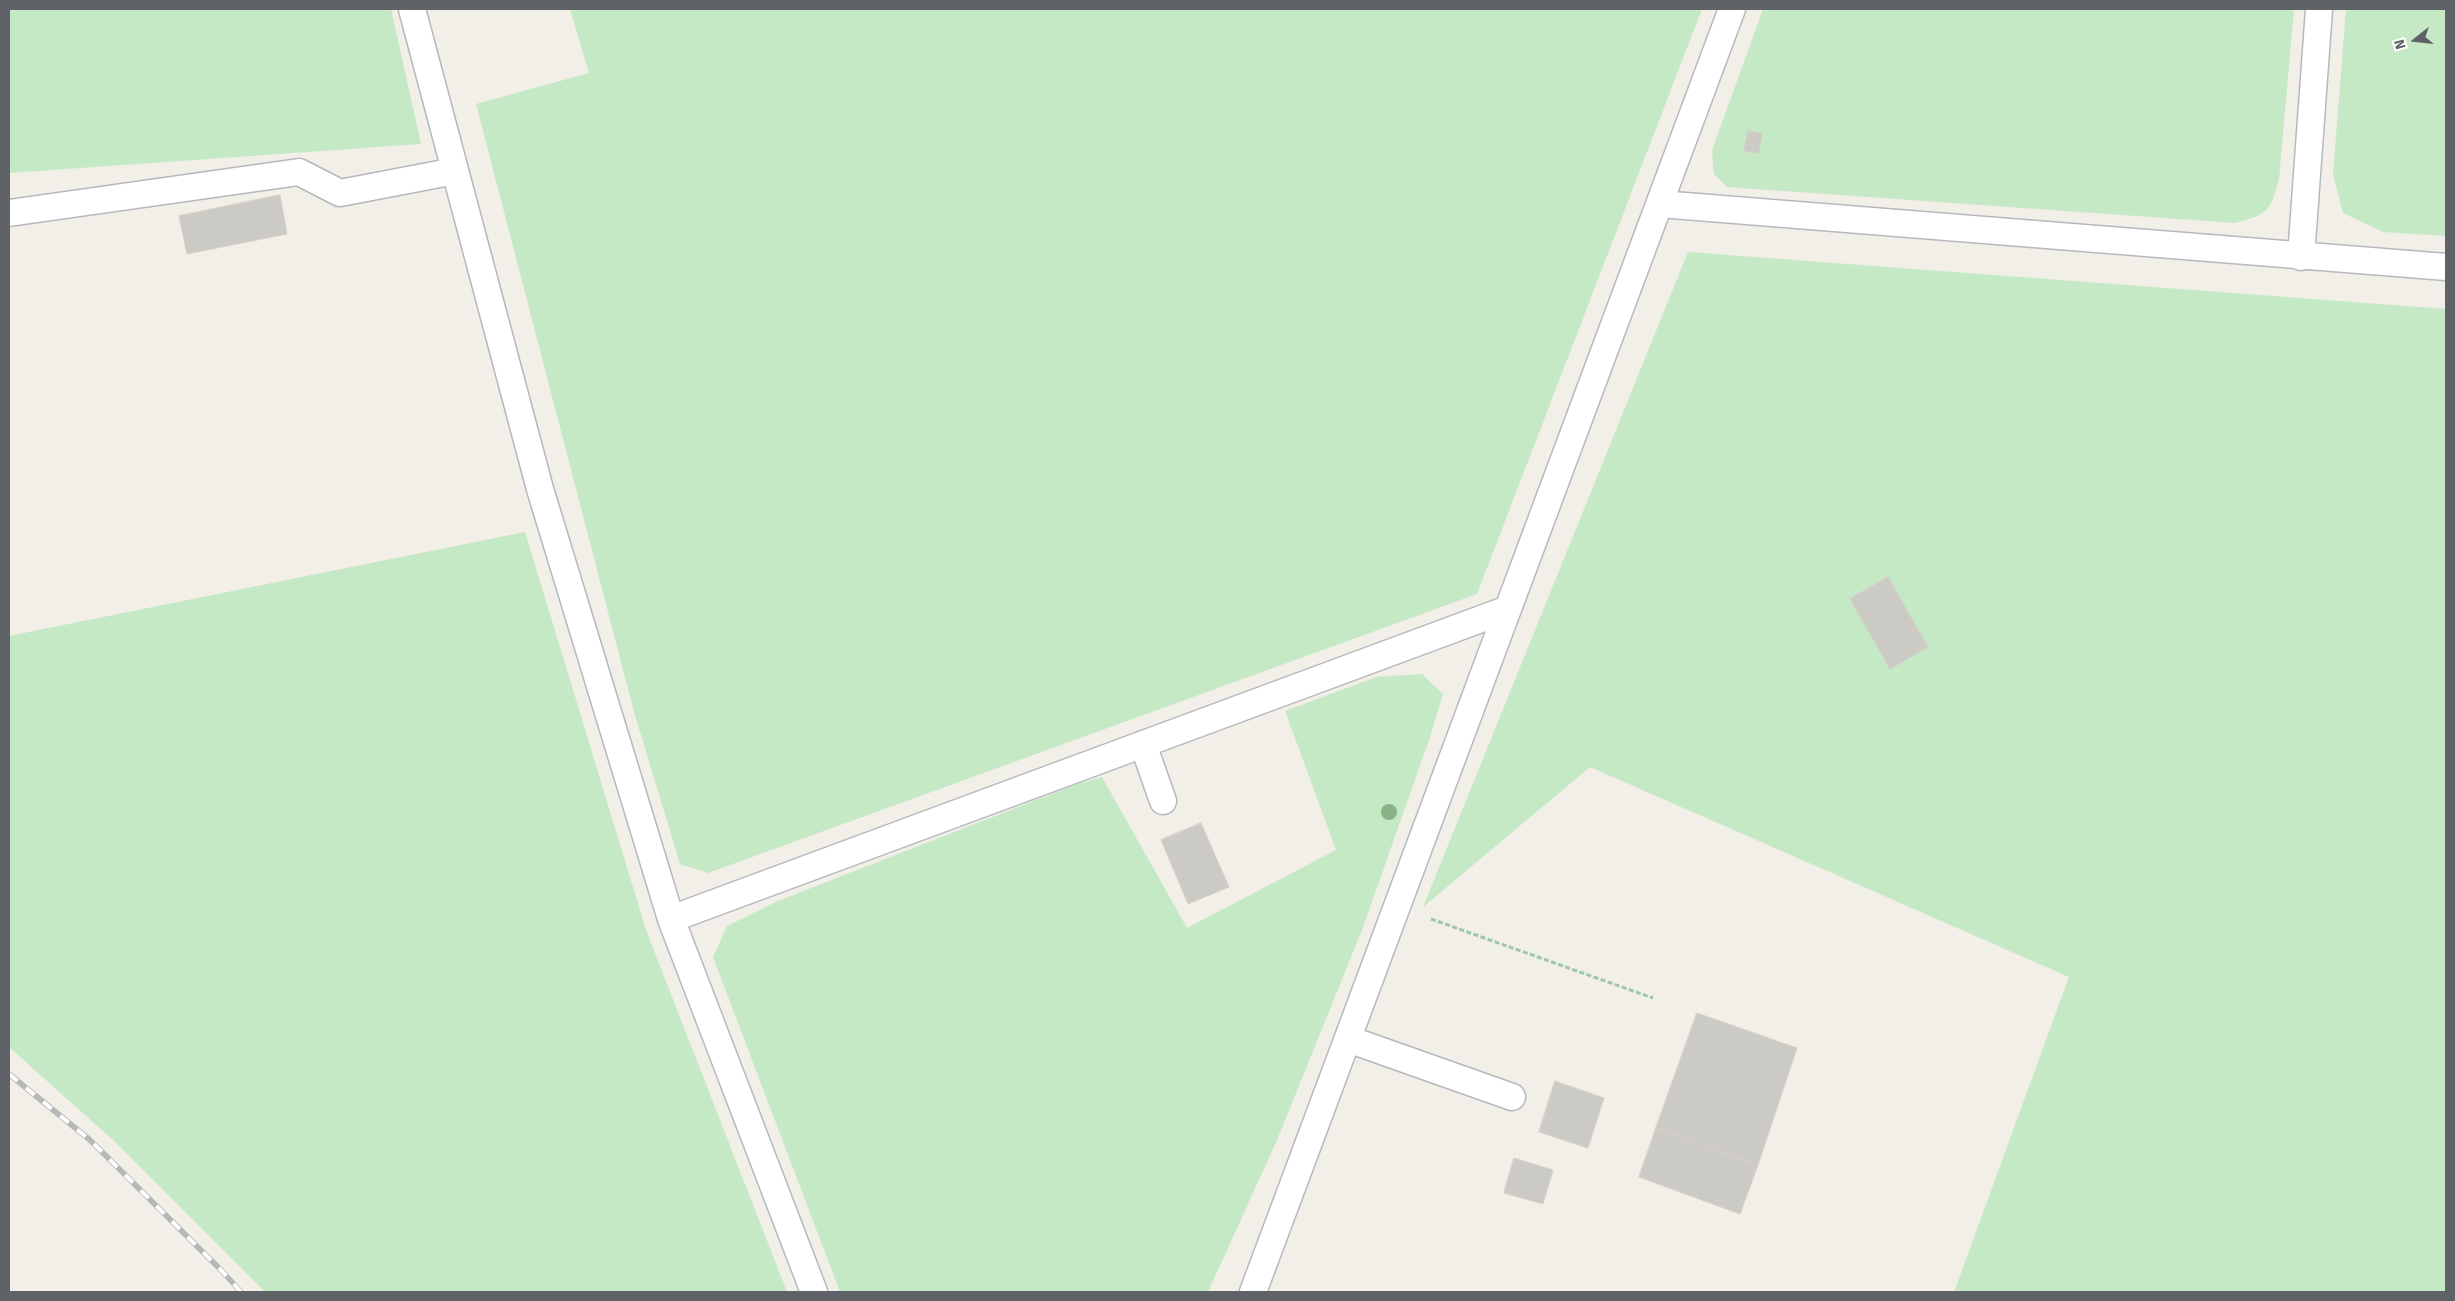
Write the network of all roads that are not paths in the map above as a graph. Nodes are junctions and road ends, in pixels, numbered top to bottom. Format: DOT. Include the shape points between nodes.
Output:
graph roads {
  1 [pos="412,9"];
  2 [pos="1732,9"];
  3 [pos="2320,9"];
  4 [pos="455,171"];
  5 [pos="1660,204"];
  6 [pos="9,213"];
  7 [pos="2301,257"];
  8 [pos="2446,267"];
  9 [pos="1508,610"];
  10 [pos="1142,744"];
  11 [pos="1162,801"];
  12 [pos="671,918"];
  13 [pos="1348,1039"];
  14 [pos="1512,1097"];
  15 [pos="814,1292"];
  16 [pos="1253,1292"];
  1 -- 4 [label="lane"];
  2 -- 5 [label="lane"];
  3 -- 7 [label="lane"];
  4 -- 6 [label="lane" via="340,194 299,172"];
  4 -- 12 [label="lane" via="540,489"];
  5 -- 7 [label="lane"];
  5 -- 9 [label="lane"];
  7 -- 8 [label="lane"];
  9 -- 10 [label="lane"];
  9 -- 13 [label="lane"];
  10 -- 11 [label="lane"];
  10 -- 12 [label="lane"];
  12 -- 15 [label="lane"];
  13 -- 14 [label="lane"];
  13 -- 16 [label="lane"];
}
